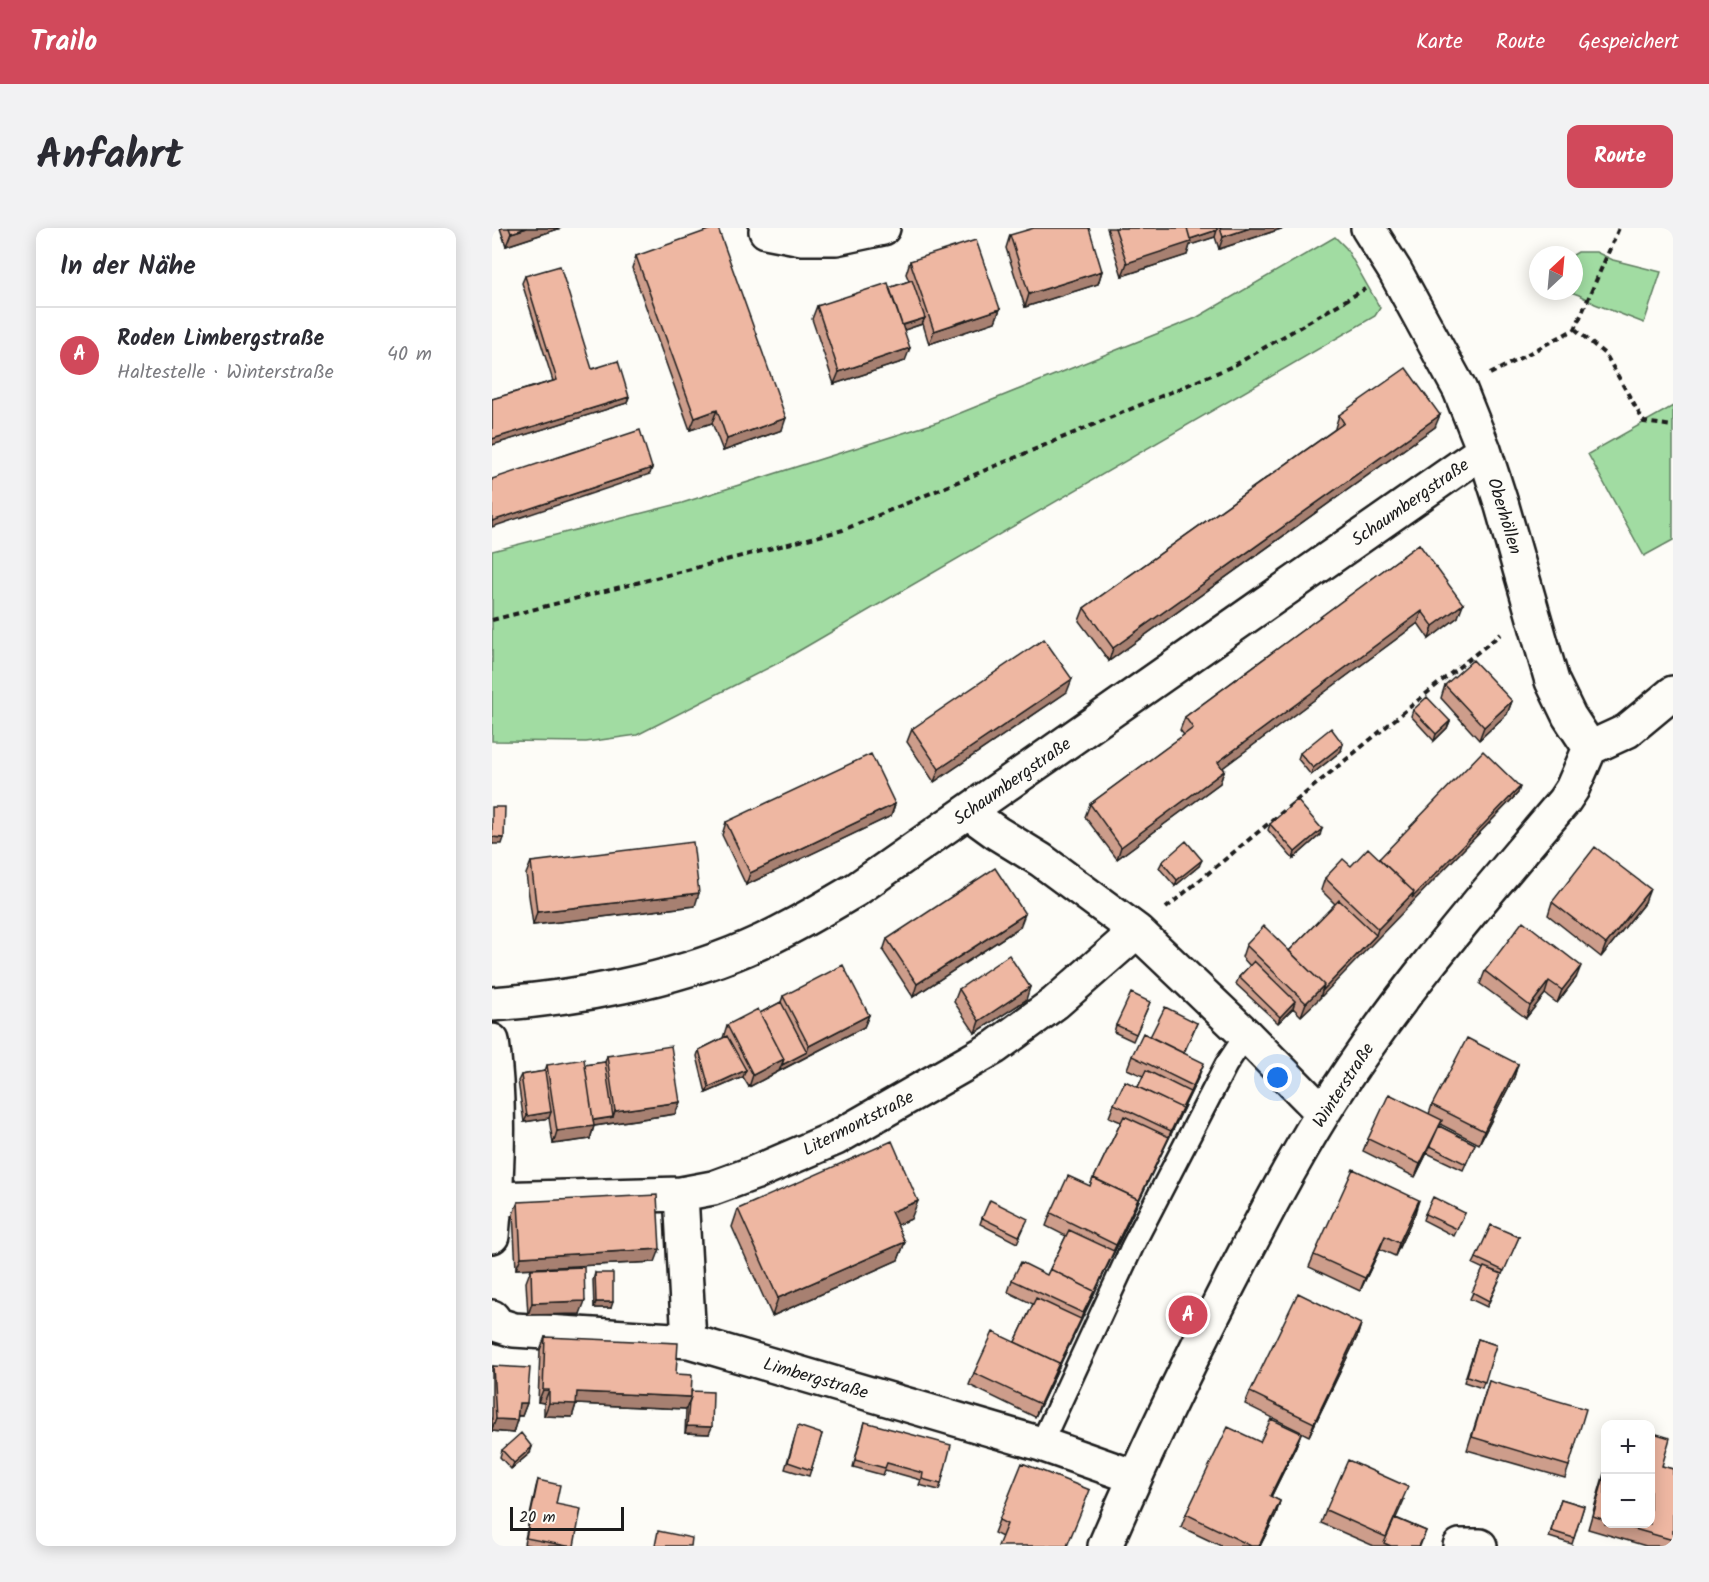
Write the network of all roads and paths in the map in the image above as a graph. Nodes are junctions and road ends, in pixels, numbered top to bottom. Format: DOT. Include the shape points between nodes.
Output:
graph roads {
  1 [pos="883,228"];
  2 [pos="1368,228"];
  3 [pos="1619,228"];
  4 [pos="766,231"];
  5 [pos="1395,271"];
  6 [pos="1575,328"];
  7 [pos="1460,390"];
  8 [pos="1673,426"];
  9 [pos="1484,450"];
  10 [pos="1533,610"];
  11 [pos="492,620"];
  12 [pos="1673,693"];
  13 [pos="1590,748"];
  14 [pos="968,812"];
  15 [pos="1137,932"];
  16 [pos="492,1004"];
  17 [pos="1246,1035"];
  18 [pos="492,1041"];
  19 [pos="1323,1113"];
  20 [pos="681,1194"];
  21 [pos="495,1199"];
  22 [pos="492,1236"];
  23 [pos="492,1317"];
  24 [pos="689,1341"];
  25 [pos="1041,1444"];
  26 [pos="1135,1477"];
  27 [pos="1106,1546"];
  28 [pos="1460,1546"];
  29 [pos="1479,1546"];
  1 -- 4 [label="street" via="837,238 802,238"];
  2 -- 5 [label="street, Oberhöllen"];
  3 -- 6 [label="path"];
  5 -- 7 [label="street, Oberhöllen"];
  5 -- 11 [label="path" via="1233,366 843,530"];
  6 -- 7 [label="path"];
  6 -- 8 [label="path" via="1606,355 1644,422"];
  7 -- 9 [label="street, Oberhöllen"];
  9 -- 10 [label="street, Oberhöllen"];
  9 -- 14 [label="street, Schaumbergstraße"];
  10 -- 13 [label="street, Oberhöllen" via="1552,681"];
  10 -- 15 [label="path"];
  12 -- 13 [label="street" via="1627,730"];
  13 -- 19 [label="street, Winterstraße" via="1564,801 1427,965"];
  14 -- 15 [label="street" via="1041,860"];
  14 -- 16 [label="street, Schaumbergstraße" via="857,889 747,948 614,988"];
  15 -- 17 [label="street"];
  15 -- 20 [label="street, Litermontstraße" via="1055,1003 995,1047 895,1105 836,1138 753,1173 713,1188"];
  17 -- 19 [label="street"];
  17 -- 25 [label="lane" via="1226,1065 1133,1245"];
  18 -- 21 [label="street" via="497,1099"];
  19 -- 26 [label="street, Winterstraße" via="1261,1221"];
  20 -- 21 [label="street"];
  20 -- 24 [label="street"];
  21 -- 22 [label="street"];
  23 -- 24 [label="street, Limbergstraße" via="498,1325 514,1330"];
  24 -- 25 [label="street, Limbergstraße"];
  25 -- 26 [label="street, Limbergstraße"];
  26 -- 27 [label="street, Winterstraße"];
  28 -- 29 [label="street"];
}
